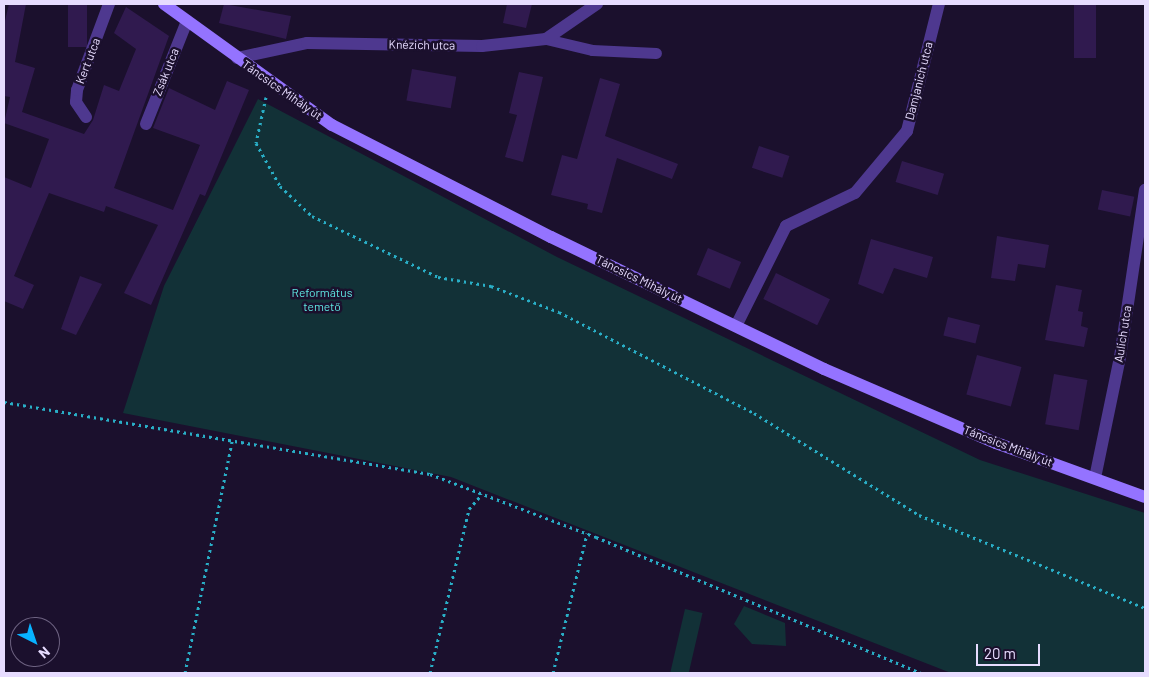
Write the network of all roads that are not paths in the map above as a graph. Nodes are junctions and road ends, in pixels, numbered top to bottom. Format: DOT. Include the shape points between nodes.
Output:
graph roads {
  1 [pos="109,4"];
  2 [pos="164,4"];
  3 [pos="597,4"];
  4 [pos="939,4"];
  5 [pos="187,20"];
  6 [pos="546,40"];
  7 [pos="656,53"];
  8 [pos="237,58"];
  9 [pos="86,117"];
  10 [pos="146,124"];
  11 [pos="1145,190"];
  12 [pos="736,326"];
  13 [pos="1095,478"];
  14 [pos="1145,497"];
  1 -- 9 [label="street, Kert utca" via="77,90 76,102"];
  2 -- 5 [label="main road, Táncsics Mihály út"];
  3 -- 6 [label="street, Knézich utca"];
  4 -- 12 [label="street, Damjanich utca" via="907,131 854,193 786,226"];
  5 -- 8 [label="main road, Táncsics Mihály út"];
  5 -- 10 [label="street, Zsák utca"];
  6 -- 7 [label="lane" via="592,50"];
  6 -- 8 [label="street, Knézich utca" via="482,46 307,43"];
  8 -- 12 [label="main road, Táncsics Mihály út" via="332,126"];
  11 -- 13 [label="street, Aulich utca" via="1120,357"];
  12 -- 13 [label="main road, Táncsics Mihály út" via="824,369 996,443"];
  13 -- 14 [label="main road, Táncsics Mihály út"];
}
